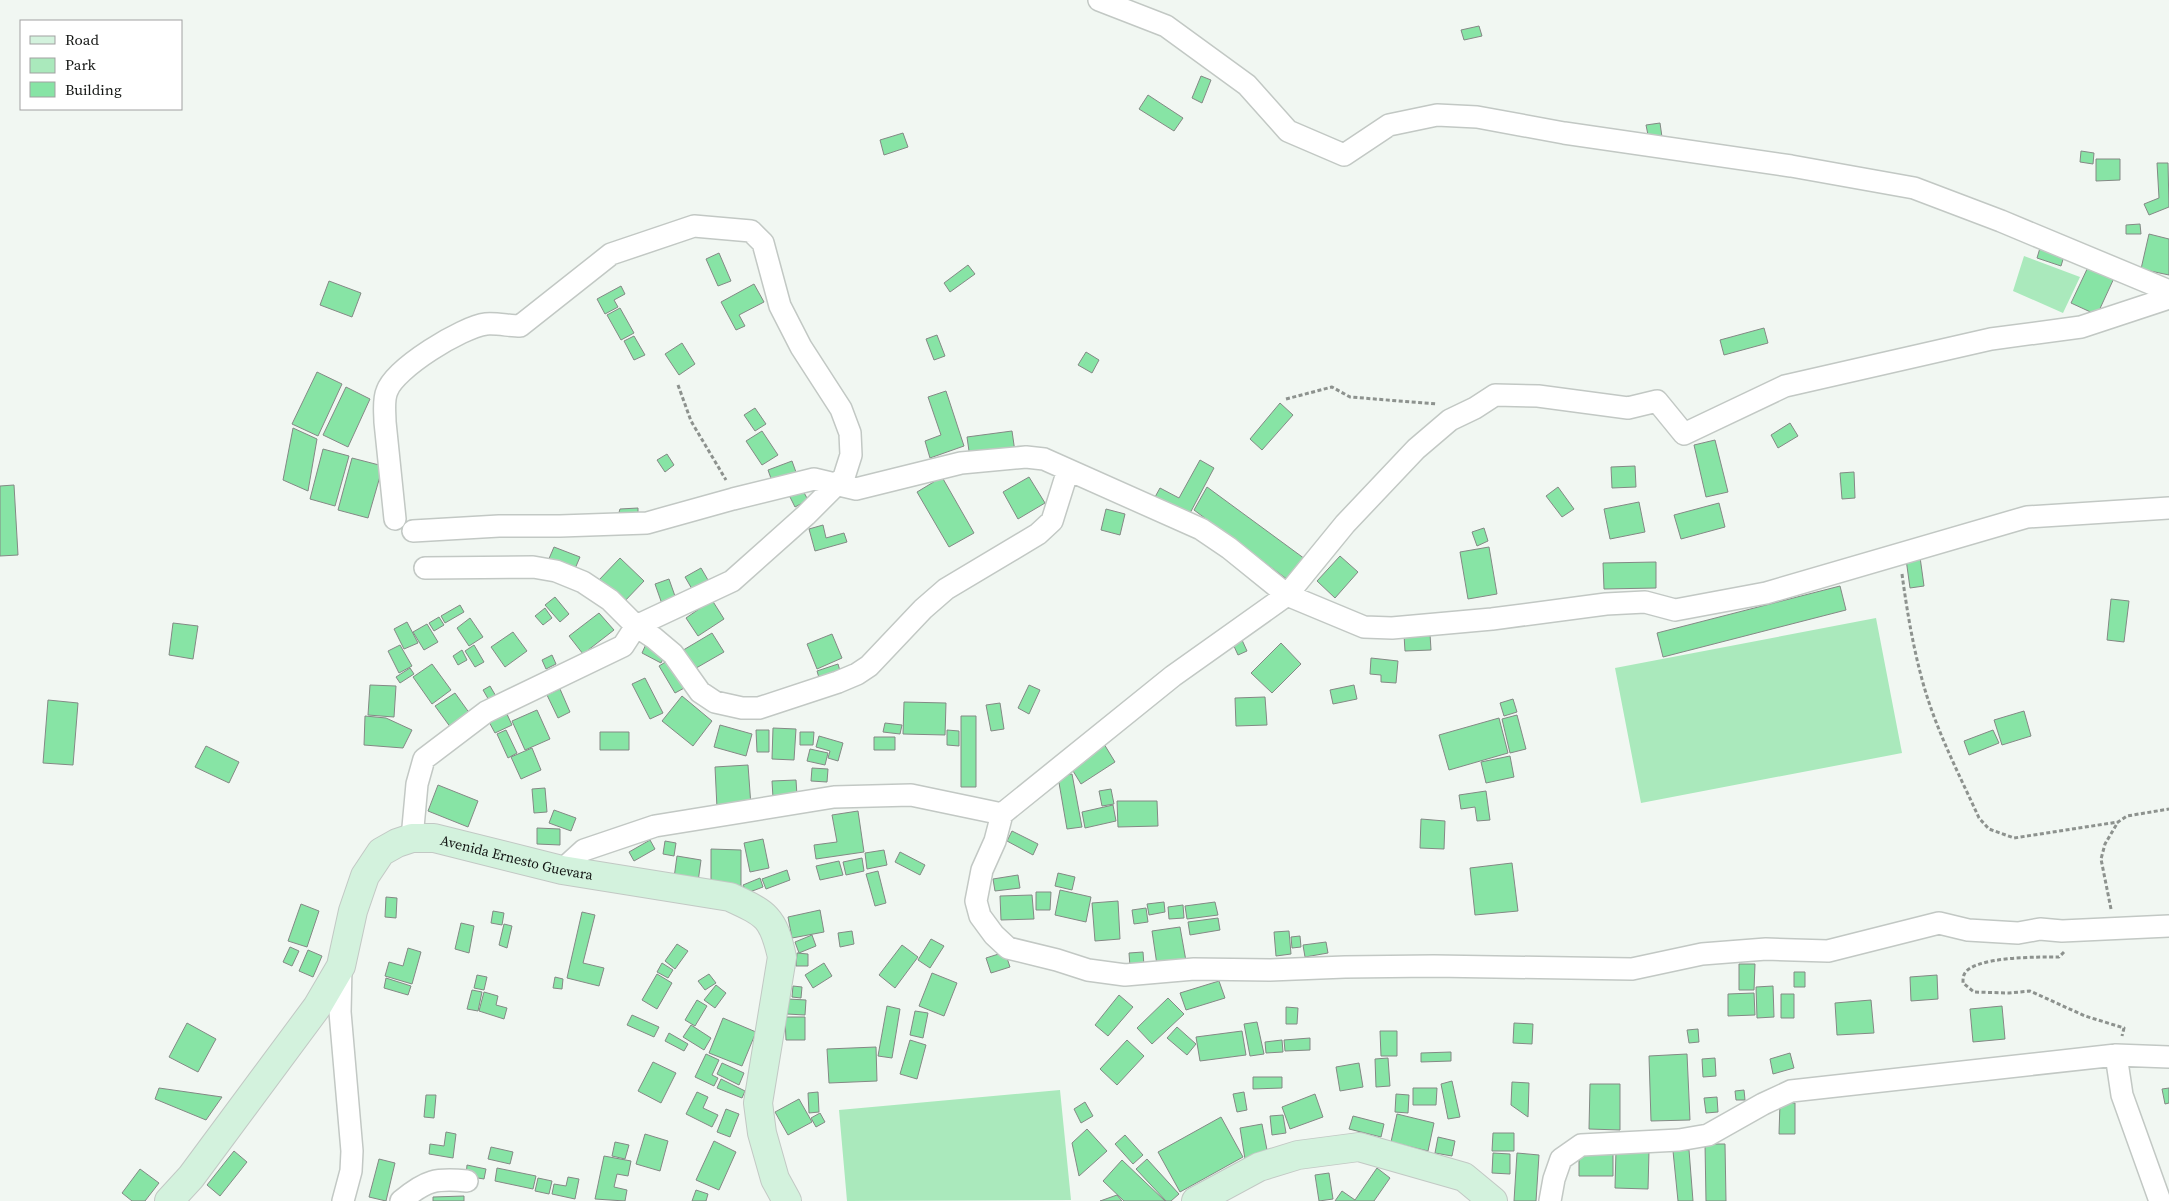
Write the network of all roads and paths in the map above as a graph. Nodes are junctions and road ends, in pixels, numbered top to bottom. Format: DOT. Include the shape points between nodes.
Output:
graph roads {
  1 [pos="1099,0"];
  2 [pos="2169,291"];
  3 [pos="2169,298"];
  4 [pos="678,385"];
  5 [pos="1286,399"];
  6 [pos="1474,408"];
  7 [pos="1068,470"];
  8 [pos="836,485"];
  9 [pos="737,498"];
  10 [pos="2169,508"];
  11 [pos="395,519"];
  12 [pos="413,531"];
  13 [pos="1899,555"];
  14 [pos="425,568"];
  15 [pos="1287,595"];
  16 [pos="636,626"];
  17 [pos="2169,809"];
  18 [pos="1002,814"];
  19 [pos="2118,822"];
  20 [pos="412,838"];
  21 [pos="562,870"];
  22 [pos="2169,926"];
  23 [pos="2116,929"];
  24 [pos="2062,931"];
  25 [pos="341,966"];
  26 [pos="2116,1056"];
  27 [pos="2169,1057"];
  28 [pos="468,1181"];
  29 [pos="170,1201"];
  30 [pos="343,1201"];
  31 [pos="401,1201"];
  32 [pos="787,1201"];
  33 [pos="1196,1201"];
  34 [pos="1493,1201"];
  35 [pos="1550,1201"];
  36 [pos="2160,1201"];
  1 -- 2 [label="street" via="1166,26 1247,85 1288,130 1344,155 1389,125 1436,115 1477,117 1791,166 1914,188"];
  3 -- 6 [label="street" via="2081,327 1991,339 1785,386 1684,434 1657,401 1628,408 1538,396 1495,395"];
  4 -- 9 [label="path" via="691,421"];
  5 -- 6 [label="path" via="1332,387 1350,397"];
  6 -- 15 [label="street" via="1450,420 1416,449 1345,524"];
  7 -- 8 [label="street" via="1044,459 1026,457 961,462 856,489"];
  7 -- 15 [label="street" via="1201,528"];
  7 -- 16 [label="street" via="1052,521 1038,534 946,589 922,609 868,666 838,682 759,708 715,702 700,692 673,654"];
  8 -- 9 [label="street" via="814,479"];
  8 -- 11 [label="street" via="844,477 851,455 850,433 841,409 801,348 780,306 763,243 751,231 694,226 611,254 520,326 486,324 461,332 403,368 386,391 385,406"];
  8 -- 16 [label="street" via="732,581"];
  9 -- 12 [label="street" via="647,523"];
  10 -- 13 [label="street" via="2027,518"];
  13 -- 15 [label="street" via="1766,594 1676,610 1645,602 1606,604 1492,619 1392,628 1364,627"];
  13 -- 19 [label="path" via="1913,645 1924,685 1939,729 1979,818 1989,829 2014,838"];
  14 -- 16 [label="street" via="533,566 556,571 583,582 610,600"];
  15 -- 18 [label="street" via="1172,676"];
  16 -- 20 [label="street" via="622,646 486,712 424,759 417,784"];
  17 -- 19 [label="path" via="2128,816"];
  18 -- 21 [label="street" via="911,796 834,797 655,826 584,850"];
  18 -- 24 [label="street" via="982,870 976,901 980,916 994,935 1008,948 1088,970 1125,975 1194,969 1365,966 1632,969 1702,954 1766,949 1828,951 1939,923 1968,930"];
  19 -- 23 [label="path" via="2101,859"];
  20 -- 21 [label="main road, Avenida Ernesto Guevara" via="434,838"];
  20 -- 25 [label="main road, Avenida Ernesto Guevara" via="381,852 365,876"];
  21 -- 32 [label="main road, Avenida Ernesto Guevara" via="730,897 769,919 782,957 758,1103 762,1133 775,1179"];
  22 -- 23 [label="street"];
  23 -- 24 [label="street"];
  24 -- 26 [label="path" via="2070,947 2059,956 2008,958 1986,963 1967,971 1963,983 1974,992 2030,991 2085,1016 2124,1028"];
  25 -- 29 [label="main road, Avenida Ernesto Guevara" via="311,1015"];
  25 -- 30 [label="street" via="340,1012 352,1151"];
  26 -- 27 [label="street"];
  26 -- 35 [label="street" via="1791,1091 1708,1135 1679,1140 1581,1145 1561,1159"];
  26 -- 36 [label="street" via="2122,1095"];
  28 -- 31 [label="street" via="444,1178 425,1183"];
  33 -- 34 [label="main road" via="1259,1167 1298,1155 1359,1147 1464,1177"];
}
